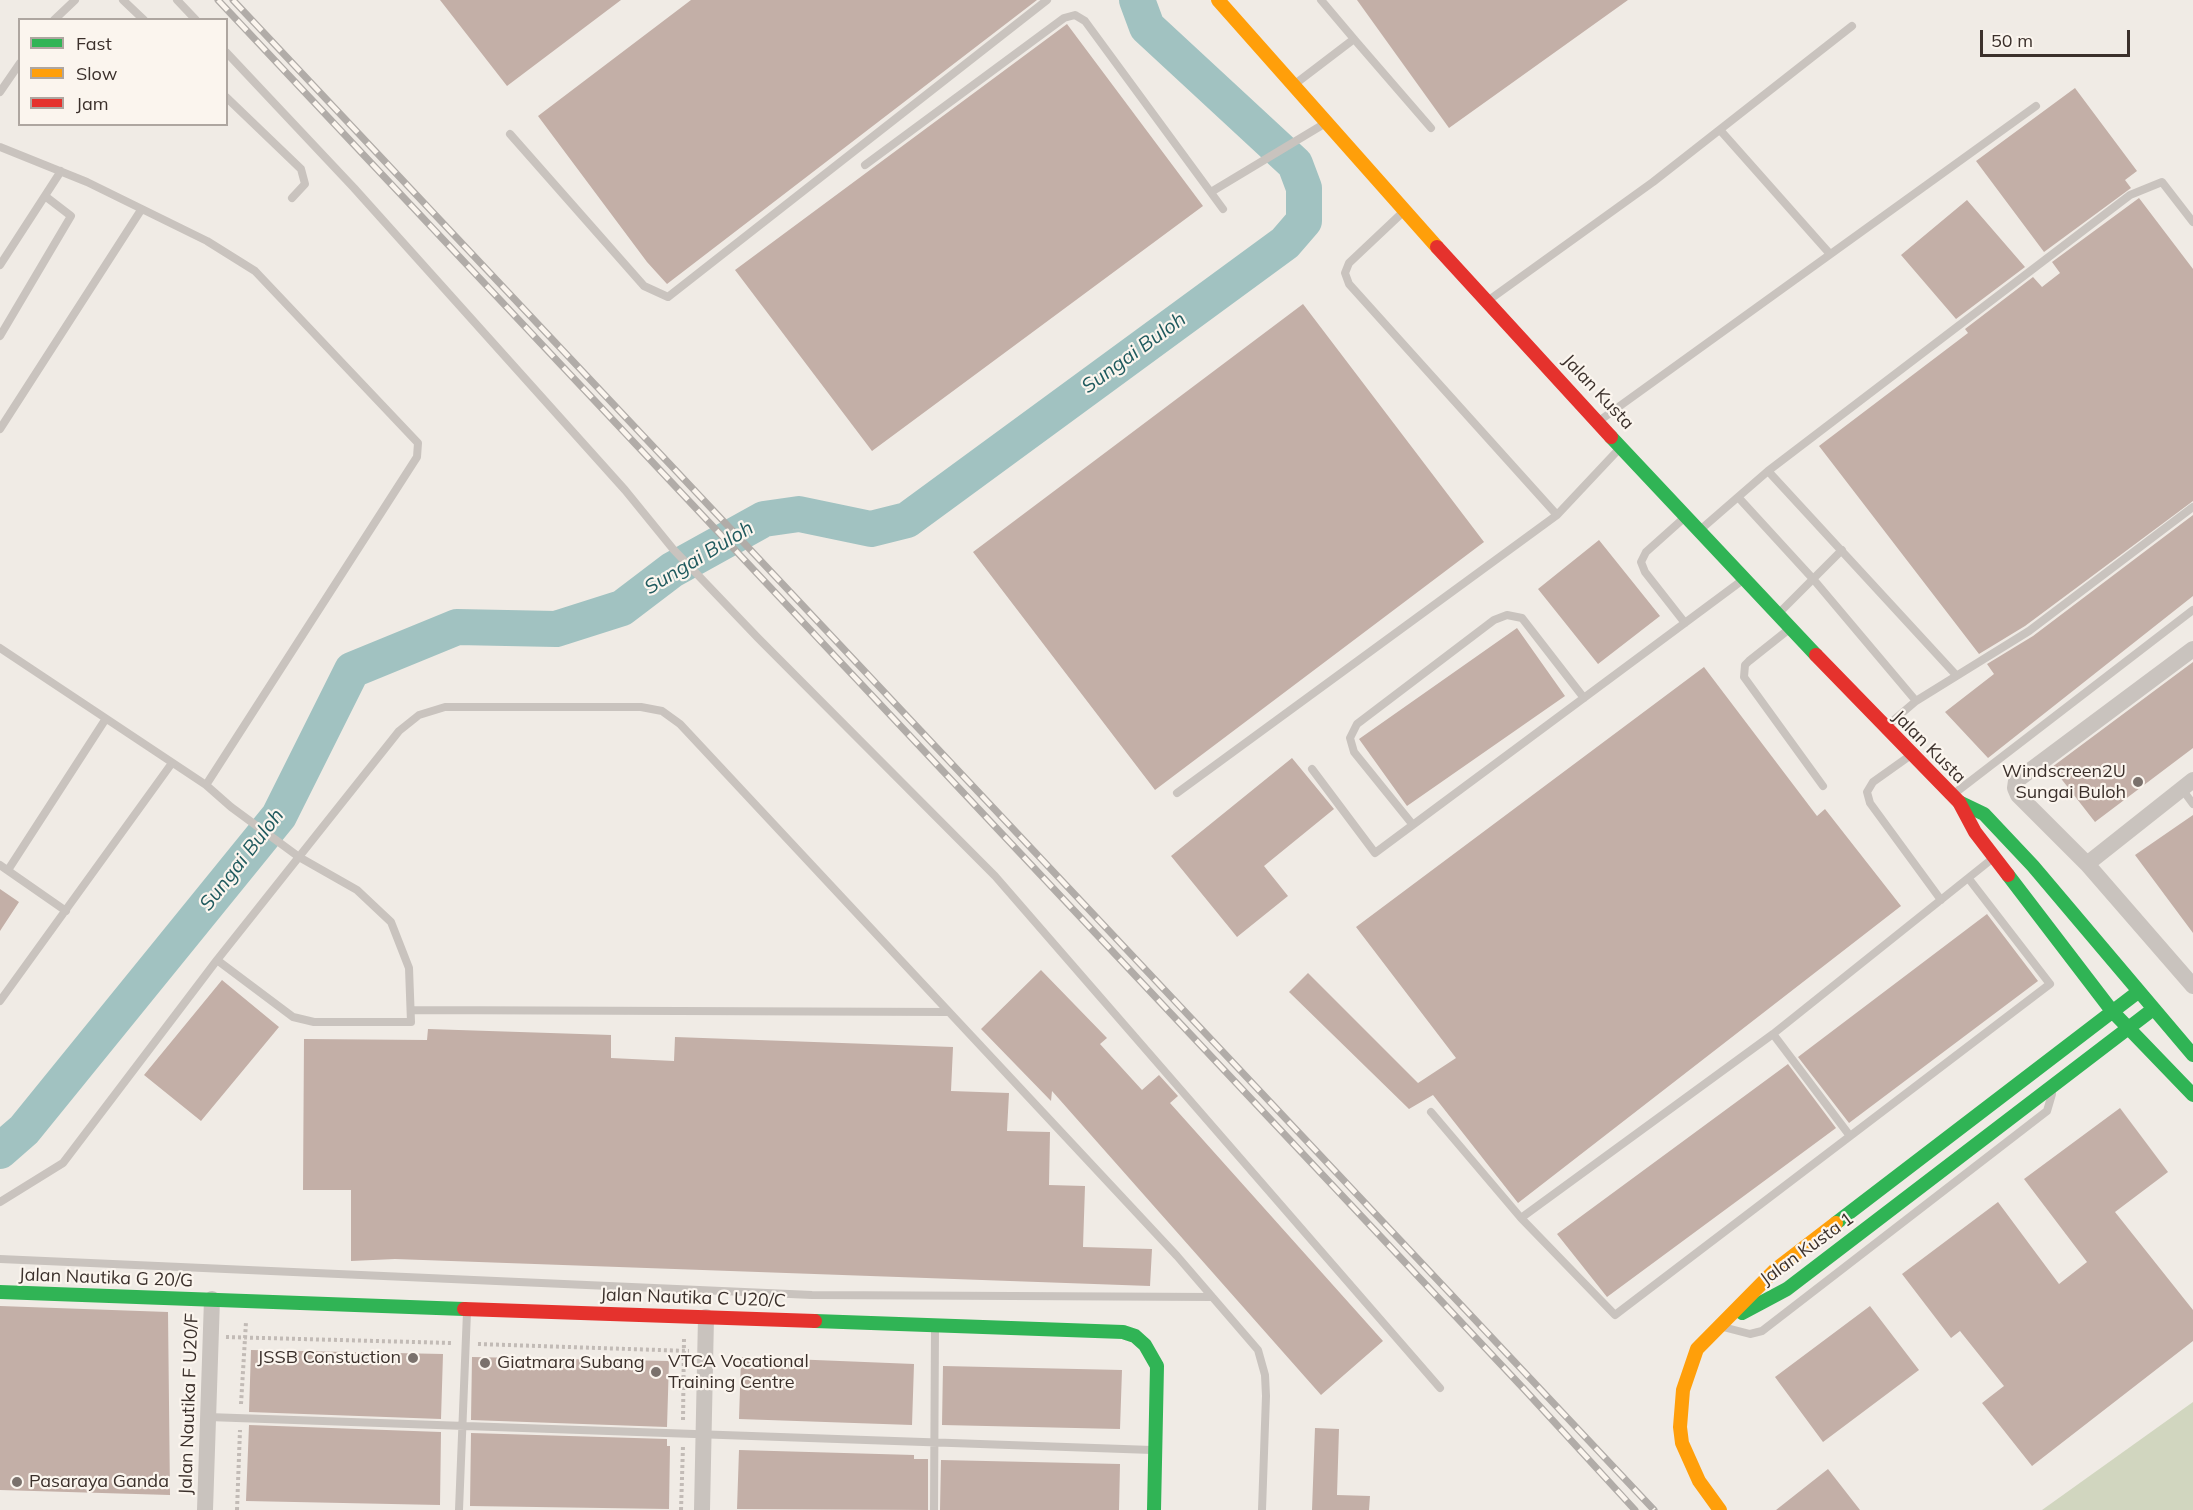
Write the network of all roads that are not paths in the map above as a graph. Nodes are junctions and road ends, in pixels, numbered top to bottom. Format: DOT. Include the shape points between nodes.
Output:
graph roads {
  1 [pos="75,0"];
  2 [pos="123,0"];
  3 [pos="177,0"];
  4 [pos="1047,0"];
  5 [pos="1218,0"];
  6 [pos="1321,0"];
  7 [pos="56,18"];
  8 [pos="142,18"];
  9 [pos="194,18"];
  10 [pos="1852,26"];
  11 [pos="1354,39"];
  12 [pos="228,54"];
  13 [pos="18,66"];
  14 [pos="1294,84"];
  15 [pos="0,92"];
  16 [pos="228,99"];
  17 [pos="2036,106"];
  18 [pos="1327,122"];
  19 [pos="1431,128"];
  20 [pos="1720,130"];
  21 [pos="510,134"];
  22 [pos="0,147"];
  23 [pos="865,165"];
  24 [pos="61,171"];
  25 [pos="1211,192"];
  26 [pos="45,196"];
  27 [pos="292,198"];
  28 [pos="1223,209"];
  29 [pos="141,210"];
  30 [pos="1404,211"];
  31 [pos="2193,222"];
  32 [pos="1830,254"];
  33 [pos="0,265"];
  34 [pos="1488,300"];
  35 [pos="0,336"];
  36 [pos="1599,421"];
  37 [pos="0,429"];
  38 [pos="1622,445"];
  39 [pos="1768,471"];
  40 [pos="1738,497"];
  41 [pos="2193,507"];
  42 [pos="1557,515"];
  43 [pos="1686,516"];
  44 [pos="1700,530"];
  45 [pos="1842,550"];
  46 [pos="1743,580"];
  47 [pos="1814,580"];
  48 [pos="2193,610"];
  49 [pos="1777,615"];
  50 [pos="1685,623"];
  51 [pos="1790,628"];
  52 [pos="0,648"];
  53 [pos="2193,649"];
  54 [pos="1956,675"];
  55 [pos="1584,698"];
  56 [pos="1916,701"];
  57 [pos="105,720"];
  58 [pos="1885,728"];
  59 [pos="1911,755"];
  60 [pos="172,763"];
  61 [pos="1312,769"];
  62 [pos="206,785"];
  63 [pos="2187,785"];
  64 [pos="1823,786"];
  65 [pos="1177,793"];
  66 [pos="1955,798"];
  67 [pos="2193,804"];
  68 [pos="1413,825"];
  69 [pos="296,854"];
  70 [pos="1994,857"];
  71 [pos="2087,864"];
  72 [pos="4,867"];
  73 [pos="1969,879"];
  74 [pos="1941,900"];
  75 [pos="66,911"];
  76 [pos="217,960"];
  77 [pos="2088,979"];
  78 [pos="2193,986"];
  79 [pos="2138,992"];
  80 [pos="0,1001"];
  81 [pos="411,1010"];
  82 [pos="2152,1010"];
  83 [pos="2112,1011"];
  84 [pos="947,1012"];
  85 [pos="2128,1028"];
  86 [pos="1773,1034"];
  87 [pos="2071,1043"];
  88 [pos="2193,1054"];
  89 [pos="2051,1088"];
  90 [pos="2193,1095"];
  91 [pos="1431,1112"];
  92 [pos="1850,1136"];
  93 [pos="0,1202"];
  94 [pos="1521,1218"];
  95 [pos="0,1259"];
  96 [pos="0,1292"];
  97 [pos="1212,1297"];
  98 [pos="212,1299"];
  99 [pos="467,1308"];
  100 [pos="706,1317"];
  101 [pos="935,1325"];
  102 [pos="1718,1326"];
  103 [pos="1440,1388"];
  104 [pos="208,1417"];
  105 [pos="462,1426"];
  106 [pos="703,1435"];
  107 [pos="934,1443"];
  108 [pos="1155,1450"];
  109 [pos="205,1510"];
  110 [pos="459,1510"];
  111 [pos="702,1510"];
  112 [pos="934,1510"];
  113 [pos="1154,1510"];
  114 [pos="1262,1510"];
  115 [pos="1720,1510"];
  1 -- 7 [label="lane"];
  2 -- 8 [label="lane"];
  3 -- 9 [label="lane"];
  4 -- 21 [label="lane" via="668,297 644,286"];
  5 -- 14 [label="street, Jalan Kusta"];
  6 -- 11 [label="lane"];
  10 -- 20 [label="lane"];
  11 -- 14 [label="lane"];
  11 -- 19 [label="lane"];
  12 -- 103 [label="lane" via="625,490 673,549 994,876"];
  13 -- 15 [label="lane"];
  14 -- 18 [label="street, Jalan Kusta"];
  16 -- 27 [label="lane" via="301,169 305,184"];
  17 -- 32 [label="lane"];
  18 -- 25 [label="lane"];
  18 -- 30 [label="street, Jalan Kusta"];
  20 -- 32 [label="lane"];
  20 -- 34 [label="lane"];
  22 -- 24 [label="lane"];
  23 -- 25 [label="lane" via="1064,18 1075,15 1085,21"];
  24 -- 26 [label="lane"];
  24 -- 29 [label="lane"];
  25 -- 28 [label="lane"];
  26 -- 33 [label="lane"];
  26 -- 35 [label="lane" via="71,216"];
  29 -- 37 [label="lane"];
  29 -- 62 [label="lane" via="207,241 255,271 415,439 419,448 417,457"];
  30 -- 34 [label="street, Jalan Kusta"];
  30 -- 42 [label="lane" via="1349,263 1345,273 1349,284"];
  31 -- 39 [label="lane" via="2162,182 2130,195"];
  32 -- 36 [label="lane"];
  34 -- 36 [label="street, Jalan Kusta"];
  36 -- 38 [label="street, Jalan Kusta"];
  38 -- 42 [label="lane"];
  38 -- 43 [label="street, Jalan Kusta"];
  39 -- 40 [label="lane"];
  39 -- 45 [label="lane"];
  40 -- 44 [label="lane"];
  40 -- 47 [label="lane"];
  41 -- 54 [label="lane" via="2029,631"];
  42 -- 65 [label="lane"];
  43 -- 44 [label="street, Jalan Kusta"];
  43 -- 50 [label="lane" via="1646,552 1641,562"];
  44 -- 46 [label="street, Jalan Kusta"];
  45 -- 47 [label="lane"];
  45 -- 54 [label="lane"];
  46 -- 49 [label="street, Jalan Kusta"];
  46 -- 50 [label="lane"];
  47 -- 49 [label="lane"];
  47 -- 56 [label="lane"];
  48 -- 66 [label="lane"];
  49 -- 51 [label="street, Jalan Kusta"];
  50 -- 55 [label="lane"];
  51 -- 58 [label="street, Jalan Kusta"];
  51 -- 64 [label="lane" via="1745,665 1744,676"];
  52 -- 57 [label="lane"];
  53 -- 71 [label="street" via="2016,781 2018,795"];
  54 -- 56 [label="lane"];
  55 -- 68 [label="lane"];
  55 -- 68 [label="lane" via="1522,618 1507,615 1494,620 1357,724 1350,738 1354,752"];
  56 -- 58 [label="lane"];
  57 -- 60 [label="lane"];
  57 -- 72 [label="lane"];
  58 -- 59 [label="street, Jalan Kusta"];
  59 -- 66 [label="street, Jalan Kusta"];
  59 -- 74 [label="lane" via="1873,782 1867,792 1870,803"];
  60 -- 62 [label="lane"];
  60 -- 75 [label="lane"];
  61 -- 68 [label="lane" via="1375,853"];
  62 -- 69 [label="lane"];
  63 -- 67 [label="lane"];
  63 -- 71 [label="street"];
  66 -- 70 [label="street, Jalan Kusta"];
  66 -- 79 [label="street, Jalan Kusta" via="1984,814"];
  69 -- 76 [label="lane"];
  69 -- 81 [label="lane" via="357,890 391,922 409,968"];
  69 -- 84 [label="lane" via="399,731 419,715 445,706 641,707 663,711 680,724"];
  70 -- 73 [label="lane"];
  70 -- 77 [label="street, Jalan Kusta"];
  71 -- 78 [label="street"];
  72 -- 75 [label="lane"];
  73 -- 74 [label="lane"];
  73 -- 92 [label="lane" via="2050,984"];
  74 -- 86 [label="lane"];
  75 -- 80 [label="lane"];
  76 -- 81 [label="lane" via="293,1017 314,1022 411,1022"];
  76 -- 93 [label="lane" via="63,1163"];
  77 -- 83 [label="street, Jalan Kusta"];
  77 -- 87 [label="street" via="2087,1008"];
  79 -- 82 [label="street, Jalan Kusta"];
  79 -- 83 [label="street, Jalan Kusta 1"];
  81 -- 84 [label="lane"];
  82 -- 85 [label="street"];
  82 -- 88 [label="street, Jalan Kusta"];
  83 -- 85 [label="street, Jalan Kusta"];
  83 -- 87 [label="street, Jalan Kusta 1"];
  84 -- 97 [label="lane"];
  85 -- 89 [label="street, Jalan Kusta 1"];
  85 -- 90 [label="street, Jalan Kusta"];
  86 -- 92 [label="lane"];
  86 -- 94 [label="lane"];
  87 -- 102 [label="street, Jalan Kusta 1" via="1776,1269"];
  89 -- 102 [label="street, Jalan Kusta 1" via="1787,1289"];
  89 -- 102 [label="lane" via="2053,1097 2047,1112 1762,1331 1750,1334"];
  91 -- 94 [label="lane"];
  92 -- 94 [label="lane" via="1615,1315"];
  95 -- 97 [label="lane" via="812,1295"];
  96 -- 98 [label="street, Jalan Nautika G 20/G"];
  97 -- 114 [label="lane" via="1258,1350 1265,1375"];
  98 -- 99 [label="street, Jalan Nautika C U20/C"];
  98 -- 104 [label="street, Jalan Nautika F U20/F"];
  99 -- 100 [label="street, Jalan Nautika C U20/C"];
  99 -- 105 [label="lane"];
  100 -- 101 [label="street, Jalan Nautika C U20/C"];
  100 -- 106 [label="street"];
  101 -- 107 [label="lane"];
  101 -- 108 [label="street, Jalan Nautika C U20/C" via="1123,1332 1135,1336 1157,1366"];
  102 -- 115 [label="street" via="1697,1349 1683,1390 1680,1427 1689,1461"];
  104 -- 105 [label="lane"];
  104 -- 109 [label="street, Jalan Nautika F U20/F"];
  105 -- 106 [label="lane"];
  105 -- 110 [label="lane"];
  106 -- 107 [label="lane"];
  106 -- 111 [label="street"];
  107 -- 108 [label="lane"];
  107 -- 112 [label="lane"];
  108 -- 113 [label="street"];
}
